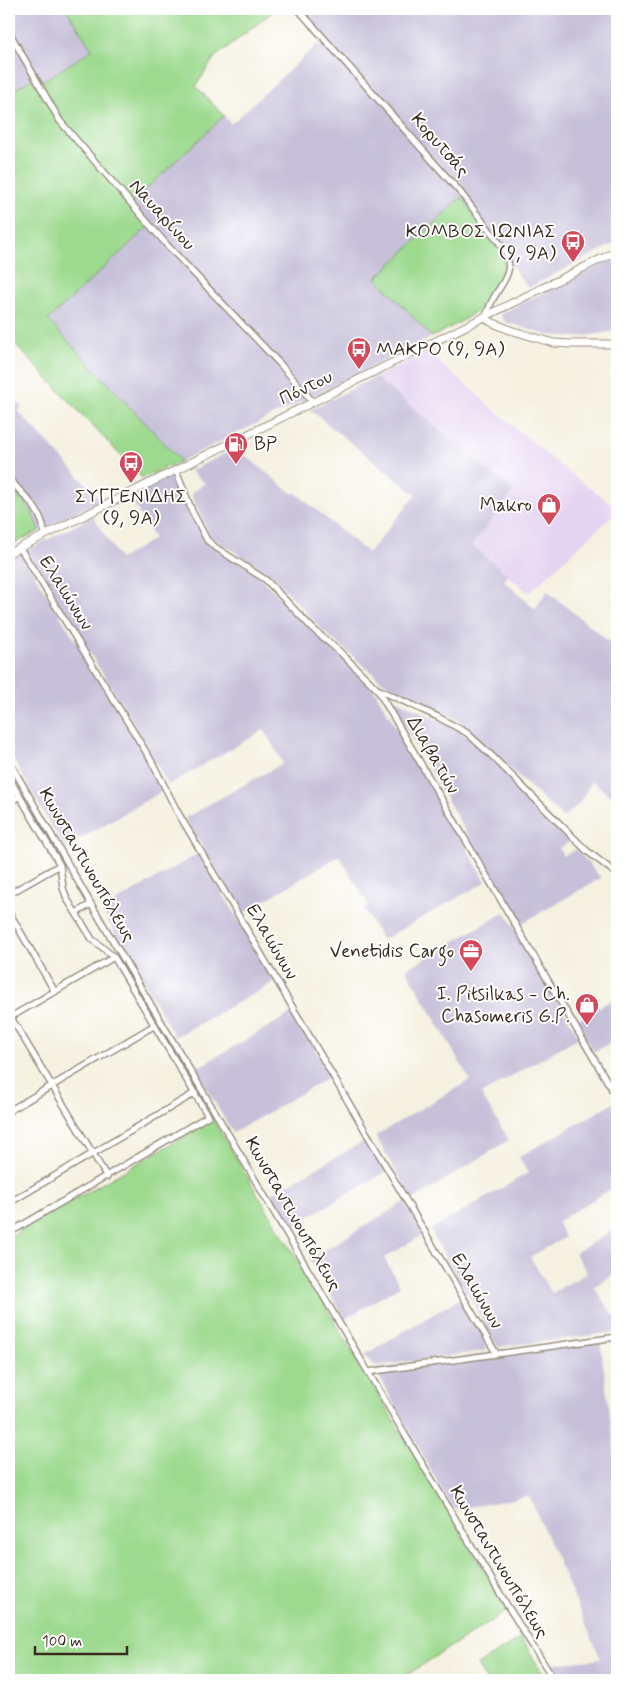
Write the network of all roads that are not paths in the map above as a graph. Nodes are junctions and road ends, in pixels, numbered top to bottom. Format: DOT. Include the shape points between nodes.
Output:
graph roads {
  1 [pos="298,9"];
  2 [pos="9,32"];
  3 [pos="617,251"];
  4 [pos="484,317"];
  5 [pos="617,344"];
  6 [pos="314,402"];
  7 [pos="176,470"];
  8 [pos="9,479"];
  9 [pos="44,536"];
  10 [pos="20,548"];
  11 [pos="9,553"];
  12 [pos="377,689"];
  13 [pos="9,760"];
  14 [pos="9,778"];
  15 [pos="20,796"];
  16 [pos="9,803"];
  17 [pos="60,865"];
  18 [pos="617,874"];
  19 [pos="9,894"];
  20 [pos="91,904"];
  21 [pos="9,912"];
  22 [pos="76,913"];
  23 [pos="114,957"];
  24 [pos="55,992"];
  25 [pos="9,1017"];
  26 [pos="155,1025"];
  27 [pos="51,1085"];
  28 [pos="195,1093"];
  29 [pos="617,1098"];
  30 [pos="9,1111"];
  31 [pos="92,1154"];
  32 [pos="107,1176"];
  33 [pos="9,1203"];
  34 [pos="9,1233"];
  35 [pos="617,1336"];
  36 [pos="496,1353"];
  37 [pos="368,1372"];
  38 [pos="554,1680"];
  1 -- 4 [label="street, Κορυτσάς" via="460,192 504,248 508,256 507,278"];
  2 -- 6 [label="street, Ναυαρίνου" via="60,121 167,245"];
  3 -- 4 [label="street, Πόντου"];
  4 -- 5 [label="street" via="499,326 554,343"];
  4 -- 6 [label="street, Πόντου"];
  6 -- 7 [label="street, Πόντου"];
  7 -- 9 [label="street, Πόντου"];
  7 -- 12 [label="street, Διαβατών" via="207,540 266,580"];
  8 -- 9 [label="street" via="39,514"];
  9 -- 10 [label="street, Πόντου"];
  10 -- 11 [label="street, Πόντου"];
  10 -- 36 [label="street, Ελαιώνων" via="151,760 182,819"];
  12 -- 18 [label="street" via="467,733 587,850"];
  12 -- 29 [label="street, Διαβατών"];
  13 -- 20 [label="street, Κωνσταντινουπόλεως"];
  14 -- 15 [label="street"];
  15 -- 16 [label="street"];
  15 -- 17 [label="street"];
  17 -- 19 [label="street"];
  17 -- 22 [label="street" via="63,888"];
  20 -- 22 [label="street"];
  20 -- 37 [label="street, Κωνσταντινουπόλεως"];
  21 -- 24 [label="street"];
  22 -- 23 [label="street" via="92,939"];
  23 -- 24 [label="street"];
  23 -- 26 [label="street"];
  24 -- 25 [label="street"];
  25 -- 27 [label="street"];
  26 -- 27 [label="street"];
  26 -- 28 [label="street"];
  27 -- 30 [label="street"];
  27 -- 31 [label="street"];
  28 -- 31 [label="street"];
  28 -- 32 [label="street" via="207,1113 206,1118"];
  31 -- 32 [label="street"];
  31 -- 33 [label="street"];
  32 -- 34 [label="street"];
  35 -- 36 [label="street"];
  36 -- 37 [label="street"];
  37 -- 38 [label="street, Κωνσταντινουπόλεως"];
}
